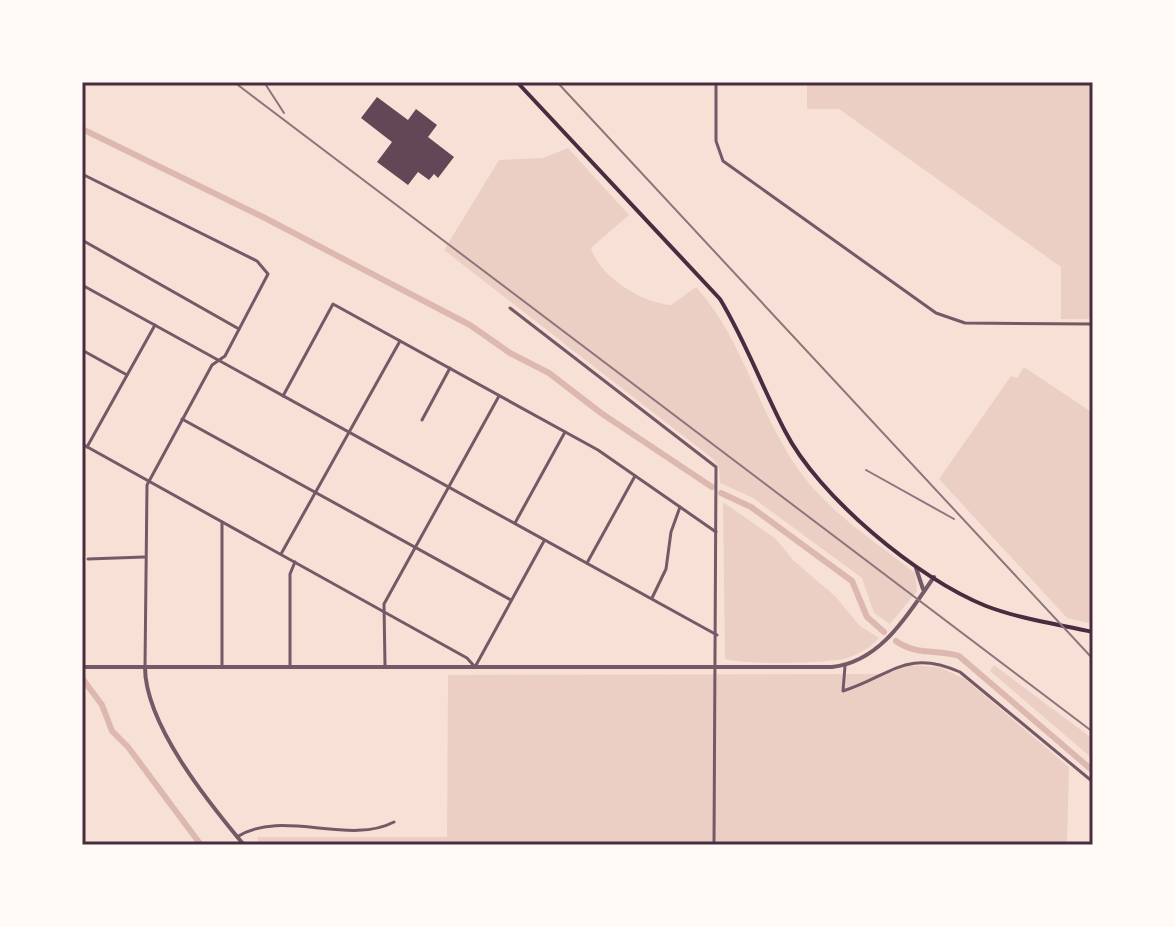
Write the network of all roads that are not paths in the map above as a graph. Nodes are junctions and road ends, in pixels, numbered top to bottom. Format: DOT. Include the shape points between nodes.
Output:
graph roads {
  1 [pos="517,82"];
  2 [pos="716,82"];
  3 [pos="83,177"];
  4 [pos="82,240"];
  5 [pos="82,285"];
  6 [pos="510,308"];
  7 [pos="1093,324"];
  8 [pos="155,325"];
  9 [pos="240,329"];
  10 [pos="400,341"];
  11 [pos="82,350"];
  12 [pos="219,360"];
  13 [pos="450,368"];
  14 [pos="127,375"];
  15 [pos="283,396"];
  16 [pos="499,396"];
  17 [pos="182,419"];
  18 [pos="422,420"];
  19 [pos="349,432"];
  20 [pos="565,432"];
  21 [pos="84,446"];
  22 [pos="635,476"];
  23 [pos="148,481"];
  24 [pos="448,487"];
  25 [pos="315,493"];
  26 [pos="680,507"];
  27 [pos="222,522"];
  28 [pos="515,523"];
  29 [pos="716,532"];
  30 [pos="545,540"];
  31 [pos="415,547"];
  32 [pos="281,554"];
  33 [pos="145,557"];
  34 [pos="88,559"];
  35 [pos="910,560"];
  36 [pos="295,562"];
  37 [pos="587,563"];
  38 [pos="934,577"];
  39 [pos="922,594"];
  40 [pos="652,599"];
  41 [pos="512,601"];
  42 [pos="383,611"];
  43 [pos="1093,632"];
  44 [pos="717,635"];
  45 [pos="845,666"];
  46 [pos="82,667"];
  47 [pos="145,667"];
  48 [pos="222,667"];
  49 [pos="290,667"];
  50 [pos="385,667"];
  51 [pos="475,667"];
  52 [pos="717,667"];
  53 [pos="1093,782"];
  54 [pos="394,822"];
  55 [pos="237,837"];
  56 [pos="244,845"];
  57 [pos="714,845"];
  1 -- 35 [label="main road" via="720,299 741,333 785,433 808,467 834,498"];
  2 -- 7 [label="street" via="716,141 730,167 946,319"];
  3 -- 9 [label="street" via="257,261 267,271 265,284"];
  4 -- 9 [label="street"];
  5 -- 8 [label="street"];
  6 -- 29 [label="street" via="716,467"];
  8 -- 12 [label="street"];
  8 -- 14 [label="street"];
  9 -- 12 [label="street"];
  10 -- 13 [label="street"];
  10 -- 15 [label="street" via="333,304"];
  10 -- 19 [label="street"];
  11 -- 14 [label="street"];
  12 -- 15 [label="street"];
  12 -- 17 [label="street"];
  13 -- 16 [label="street"];
  13 -- 18 [label="street"];
  14 -- 21 [label="street"];
  15 -- 19 [label="street"];
  16 -- 20 [label="street"];
  16 -- 24 [label="street"];
  17 -- 23 [label="street"];
  17 -- 25 [label="street"];
  19 -- 24 [label="street"];
  19 -- 25 [label="street"];
  20 -- 22 [label="street"];
  20 -- 28 [label="street"];
  21 -- 23 [label="street"];
  22 -- 26 [label="street"];
  22 -- 37 [label="street"];
  23 -- 27 [label="street"];
  23 -- 33 [label="street"];
  24 -- 28 [label="street"];
  24 -- 31 [label="street"];
  25 -- 31 [label="street"];
  25 -- 32 [label="street"];
  26 -- 29 [label="street"];
  26 -- 40 [label="street" via="666,569"];
  27 -- 32 [label="street"];
  27 -- 48 [label="street"];
  28 -- 30 [label="street"];
  29 -- 44 [label="street"];
  30 -- 37 [label="street"];
  30 -- 41 [label="street"];
  31 -- 41 [label="street"];
  31 -- 42 [label="street"];
  32 -- 36 [label="street"];
  33 -- 34 [label="street"];
  33 -- 47 [label="street"];
  35 -- 38 [label="main road"];
  35 -- 39 [label="street" via="922,579"];
  36 -- 42 [label="street"];
  36 -- 49 [label="street" via="290,574"];
  37 -- 40 [label="street"];
  38 -- 39 [label="street"];
  38 -- 43 [label="main road" via="977,601 1020,616"];
  39 -- 45 [label="street" via="883,644"];
  40 -- 44 [label="street"];
  41 -- 51 [label="street"];
  42 -- 50 [label="street"];
  42 -- 51 [label="street"];
  44 -- 52 [label="street"];
  45 -- 52 [label="street"];
  45 -- 53 [label="street" via="843,691 906,663 934,663 960,672"];
  46 -- 47 [label="street"];
  47 -- 48 [label="street"];
  47 -- 55 [label="street" via="146,692 156,717"];
  48 -- 49 [label="street"];
  49 -- 50 [label="street"];
  50 -- 51 [label="street"];
  51 -- 52 [label="street"];
  52 -- 57 [label="street"];
  54 -- 55 [label="street" via="371,828 255,828"];
  55 -- 56 [label="street"];
}
